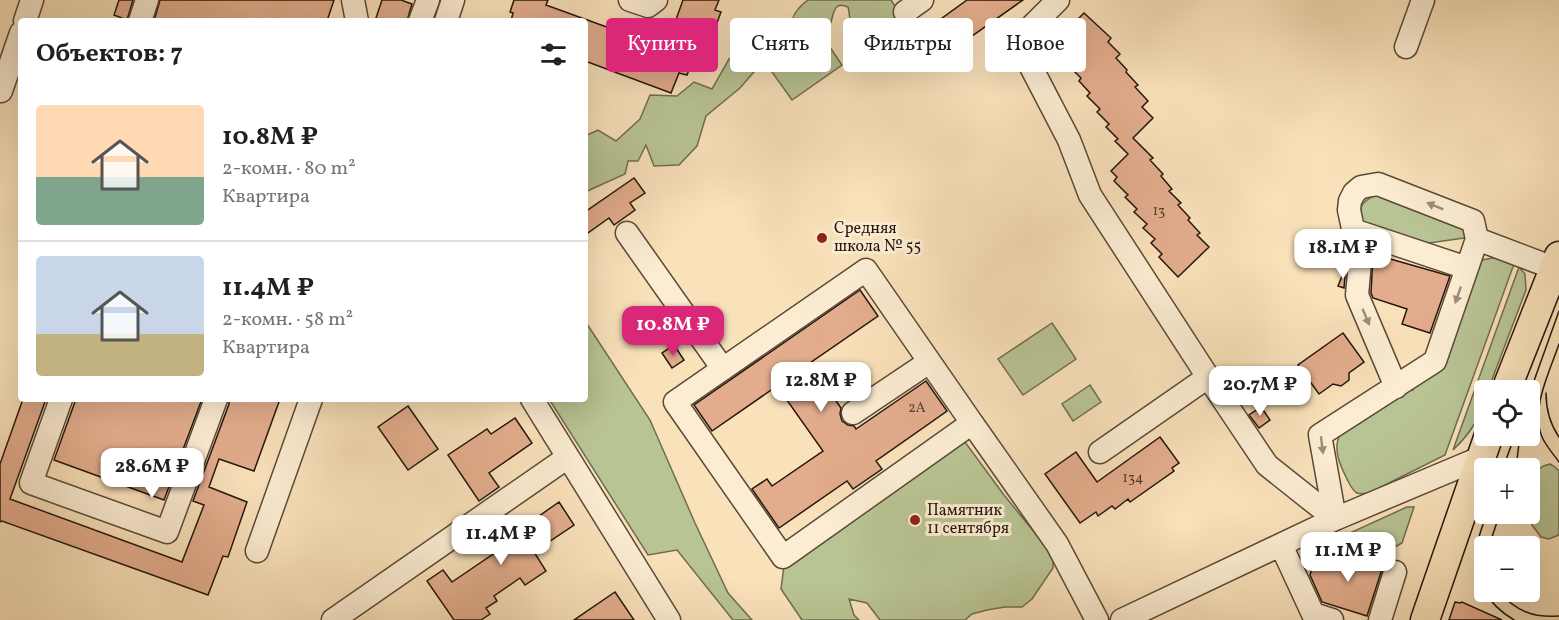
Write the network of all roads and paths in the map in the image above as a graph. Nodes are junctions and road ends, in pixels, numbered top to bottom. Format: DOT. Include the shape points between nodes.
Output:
graph roads {
  1 [pos="32,0"];
  2 [pos="147,0"];
  3 [pos="353,0"];
  4 [pos="428,0"];
  5 [pos="453,0"];
  6 [pos="630,0"];
  7 [pos="656,0"];
  8 [pos="1058,0"];
  9 [pos="1423,0"];
  10 [pos="26,18"];
  11 [pos="141,18"];
  12 [pos="356,18"];
  13 [pos="421,18"];
  14 [pos="447,18"];
  15 [pos="18,42"];
  16 [pos="1406,47"];
  17 [pos="1,91"];
  18 [pos="1353,230"];
  19 [pos="627,233"];
  20 [pos="1477,239"];
  21 [pos="1558,264"];
  22 [pos="1467,268"];
  23 [pos="929,362"];
  24 [pos="723,369"];
  25 [pos="1208,377"];
  26 [pos="1510,380"];
  27 [pos="1396,387"];
  28 [pos="60,402"];
  29 [pos="215,402"];
  30 [pos="310,402"];
  31 [pos="534,402"];
  32 [pos="853,413"];
  33 [pos="972,423"];
  34 [pos="1484,446"];
  35 [pos="1100,453"];
  36 [pos="568,457"];
  37 [pos="1335,519"];
  38 [pos="1281,545"];
  39 [pos="257,551"];
  40 [pos="1395,572"];
  41 [pos="333,620"];
  42 [pos="669,620"];
  43 [pos="1097,620"];
  44 [pos="1122,620"];
  45 [pos="1332,620"];
  46 [pos="1380,620"];
  47 [pos="1425,620"];
  1 -- 10 [label="street"];
  2 -- 11 [label="street"];
  3 -- 12 [label="street"];
  4 -- 13 [label="street"];
  5 -- 14 [label="street"];
  6 -- 7 [label="street" via="648,6"];
  8 -- 25 [label="street" via="1023,35 1021,47 1069,140 1090,195"];
  9 -- 16 [label="street"];
  15 -- 17 [label="street"];
  20 -- 18 [label="street, one-way" via="1473,221 1378,184 1360,187 1354,193 1349,210"];
  18 -- 22 [label="street"];
  18 -- 27 [label="street, one-way" via="1360,262 1357,295"];
  19 -- 24 [label="street"];
  20 -- 21 [label="street"];
  20 -- 22 [label="street"];
  21 -- 26 [label="main road"];
  22 -- 27 [label="street, one-way" via="1436,361"];
  23 -- 24 [label="street" via="866,270"];
  23 -- 32 [label="street"];
  23 -- 33 [label="street"];
  24 -- 33 [label="street" via="675,402 783,557"];
  25 -- 35 [label="street"];
  25 -- 37 [label="street" via="1267,465"];
  27 -- 37 [label="street, one-way" via="1320,435"];
  28 -- 29 [label="street" via="31,483 167,532"];
  30 -- 39 [label="street"];
  31 -- 36 [label="street"];
  33 -- 43 [label="street" via="1057,544"];
  34 -- 37 [label="street"];
  34 -- 47 [label="main road"];
  36 -- 41 [label="street"];
  36 -- 42 [label="street"];
  37 -- 38 [label="street"];
  38 -- 44 [label="street"];
  38 -- 45 [label="street" via="1312,614"];
  40 -- 46 [label="street"];
}
